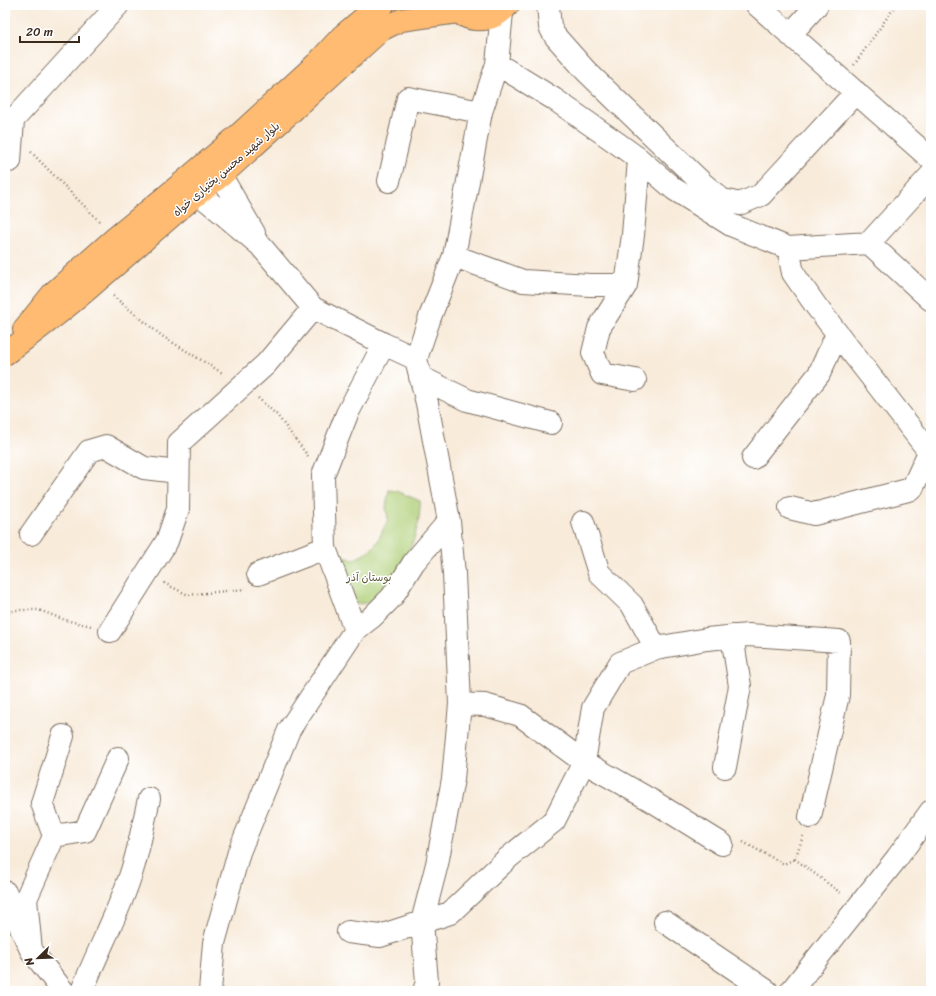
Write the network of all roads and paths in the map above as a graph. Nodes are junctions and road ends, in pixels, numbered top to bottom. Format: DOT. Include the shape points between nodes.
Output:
graph roads {
  1 [pos="118,5"];
  2 [pos="383,5"];
  3 [pos="548,5"];
  4 [pos="757,5"];
  5 [pos="817,5"];
  6 [pos="896,5"];
  7 [pos="505,8"];
  8 [pos="455,9"];
  9 [pos="790,35"];
  10 [pos="497,64"];
  11 [pos="849,87"];
  12 [pos="481,112"];
  13 [pos="11,151"];
  14 [pos="639,159"];
  15 [pos="931,159"];
  16 [pos="214,169"];
  17 [pos="931,175"];
  18 [pos="389,181"];
  19 [pos="189,189"];
  20 [pos="115,238"];
  21 [pos="869,243"];
  22 [pos="260,245"];
  23 [pos="788,248"];
  24 [pos="454,256"];
  25 [pos="96,282"];
  26 [pos="626,285"];
  27 [pos="931,300"];
  28 [pos="313,308"];
  29 [pos="837,334"];
  30 [pos="384,344"];
  31 [pos="5,350"];
  32 [pos="5,354"];
  33 [pos="418,368"];
  34 [pos="635,380"];
  35 [pos="242,385"];
  36 [pos="551,423"];
  37 [pos="930,453"];
  38 [pos="753,458"];
  39 [pos="178,472"];
  40 [pos="323,475"];
  41 [pos="790,508"];
  42 [pos="449,521"];
  43 [pos="583,522"];
  44 [pos="30,534"];
  45 [pos="325,548"];
  46 [pos="258,574"];
  47 [pos="146,575"];
  48 [pos="5,614"];
  49 [pos="355,630"];
  50 [pos="110,631"];
  51 [pos="732,636"];
  52 [pos="656,648"];
  53 [pos="460,704"];
  54 [pos="63,736"];
  55 [pos="118,758"];
  56 [pos="584,762"];
  57 [pos="725,767"];
  58 [pos="149,799"];
  59 [pos="931,811"];
  60 [pos="810,817"];
  61 [pos="54,836"];
  62 [pos="722,844"];
  63 [pos="796,859"];
  64 [pos="5,892"];
  65 [pos="859,906"];
  66 [pos="422,922"];
  67 [pos="665,922"];
  68 [pos="348,932"];
  69 [pos="31,950"];
  70 [pos="431,988"];
  71 [pos="63,991"];
  72 [pos="82,991"];
  73 [pos="210,991"];
  74 [pos="767,991"];
  75 [pos="791,991"];
  1 -- 13 [label="street" via="13,120"];
  2 -- 16 [label="main road, بلوار شهید محسن بختیاری خواه" via="373,10 341,37"];
  3 -- 11 [label="street" via="550,27 581,65 696,178 721,199 739,204 760,195"];
  4 -- 9 [label="street"];
  5 -- 9 [label="street"];
  6 -- 11 [label="path"];
  7 -- 8 [label="main road" via="492,18 483,20 465,17"];
  7 -- 10 [label="street"];
  8 -- 16 [label="main road, بلوار شهید محسن بختیاری خواه" via="401,20 381,30"];
  9 -- 11 [label="street"];
  10 -- 12 [label="street"];
  10 -- 14 [label="street" via="554,99"];
  11 -- 15 [label="street"];
  12 -- 18 [label="street" via="408,98"];
  12 -- 24 [label="street"];
  13 -- 20 [label="path" via="34,154"];
  14 -- 23 [label="street" via="674,190 731,225"];
  14 -- 26 [label="street"];
  16 -- 19 [label="main road, بلوار شهید محسن بختیاری خواه"];
  16 -- 22 [label="street"];
  17 -- 21 [label="street"];
  19 -- 20 [label="main road, بلوار شهید محسن بختیاری خواه"];
  19 -- 22 [label="street"];
  19 -- 25 [label="main road, بلوار شهید محسن بختیاری خواه" via="144,238"];
  20 -- 31 [label="main road, بلوار شهید محسن بختیاری خواه" via="53,293"];
  21 -- 23 [label="street"];
  21 -- 27 [label="street"];
  22 -- 28 [label="street"];
  23 -- 29 [label="street" via="793,273"];
  24 -- 26 [label="street" via="523,281"];
  24 -- 33 [label="street"];
  25 -- 32 [label="main road, بلوار شهید محسن بختیاری خواه"];
  25 -- 35 [label="path" via="162,336"];
  26 -- 34 [label="street" via="599,328 593,353 602,374"];
  28 -- 30 [label="street"];
  28 -- 35 [label="street" via="266,364"];
  29 -- 37 [label="street"];
  29 -- 38 [label="street" via="819,374"];
  30 -- 33 [label="street"];
  30 -- 40 [label="street" via="347,414"];
  33 -- 36 [label="street" via="467,400"];
  33 -- 42 [label="street"];
  35 -- 39 [label="street" via="179,443"];
  35 -- 40 [label="path" via="277,415"];
  37 -- 41 [label="street" via="912,489 814,514"];
  39 -- 44 [label="street" via="144,468 106,446 89,451"];
  39 -- 47 [label="street" via="178,509 167,541"];
  40 -- 45 [label="street"];
  42 -- 49 [label="street" via="414,562 392,597"];
  42 -- 53 [label="street"];
  43 -- 52 [label="street" via="599,573 632,605"];
  45 -- 46 [label="street"];
  45 -- 49 [label="street"];
  46 -- 47 [label="path" via="245,589 188,595"];
  47 -- 50 [label="street"];
  48 -- 50 [label="path" via="16,610 39,610 65,620"];
  49 -- 73 [label="street" via="289,730 239,852 214,943"];
  51 -- 52 [label="street"];
  51 -- 57 [label="street" via="740,686"];
  51 -- 60 [label="street" via="839,641 838,695"];
  52 -- 56 [label="street" via="620,663 593,708"];
  53 -- 56 [label="street" via="485,705 520,716"];
  53 -- 66 [label="street" via="453,779 437,864"];
  54 -- 61 [label="street" via="42,803"];
  55 -- 61 [label="street" via="85,830"];
  56 -- 62 [label="street"];
  56 -- 66 [label="street" via="554,821 508,858 450,913"];
  58 -- 72 [label="street" via="134,864 124,894"];
  59 -- 65 [label="street"];
  60 -- 63 [label="path"];
  61 -- 69 [label="street" via="26,899"];
  62 -- 63 [label="path" via="736,838 784,864"];
  63 -- 65 [label="path"];
  64 -- 69 [label="street"];
  65 -- 75 [label="street"];
  66 -- 68 [label="street" via="380,936"];
  66 -- 70 [label="street"];
  67 -- 74 [label="street"];
  69 -- 71 [label="street"];
}
